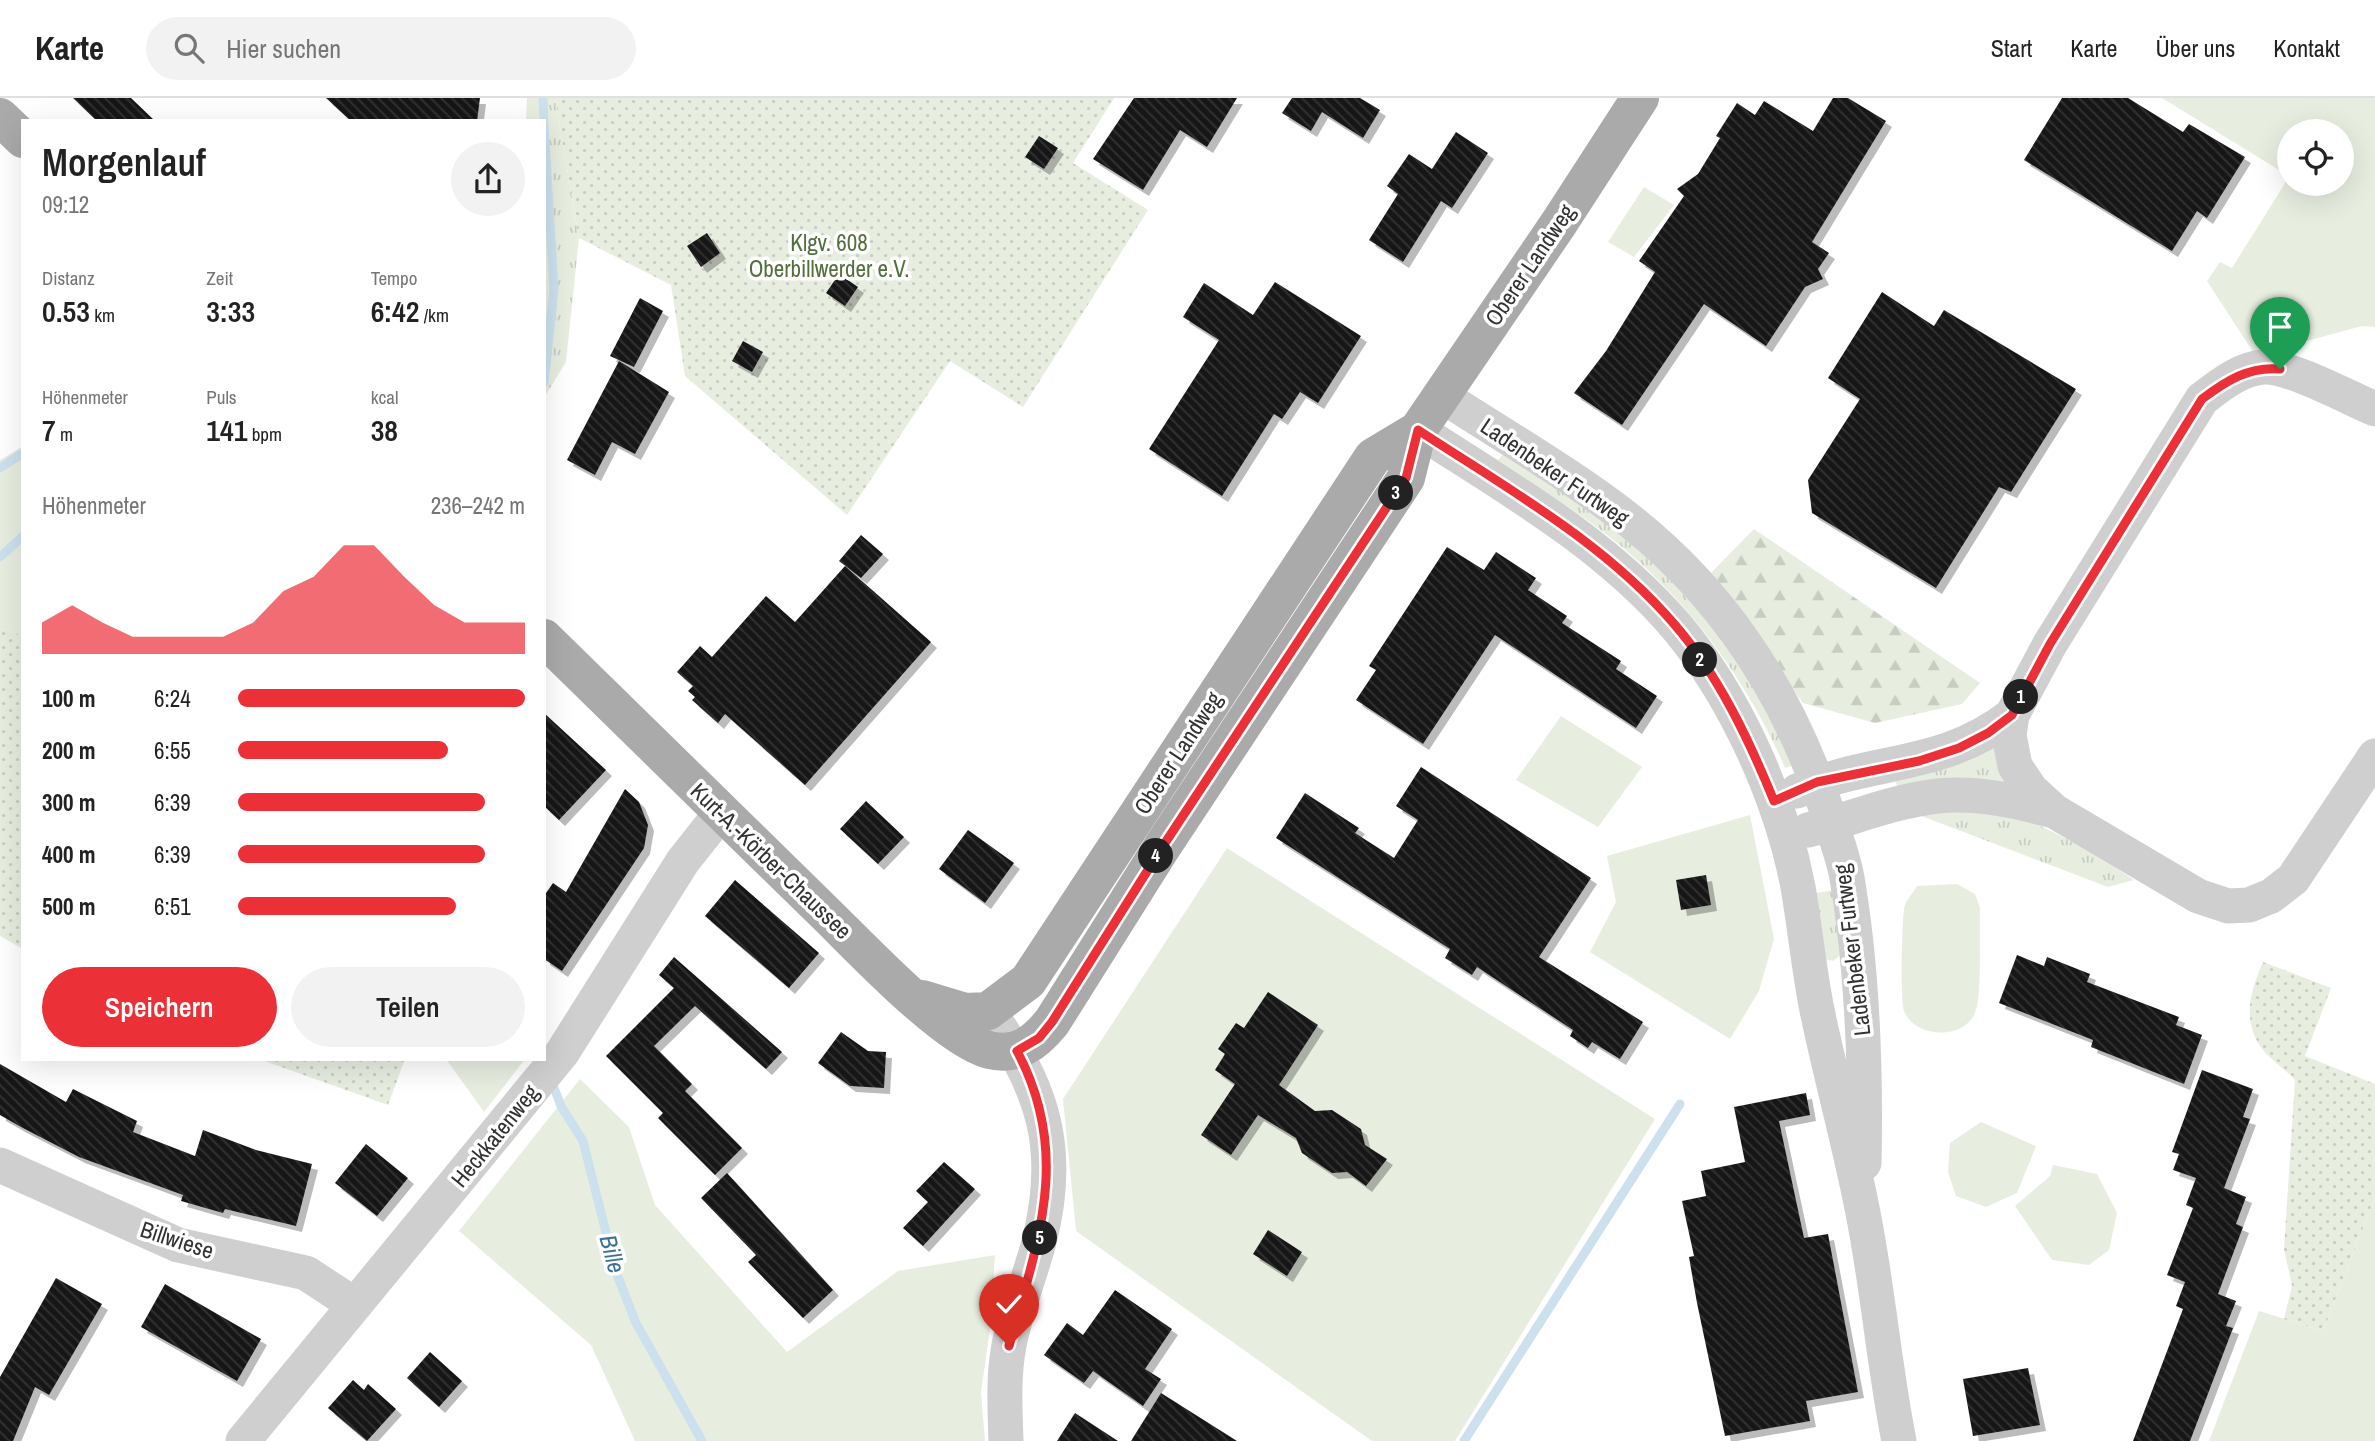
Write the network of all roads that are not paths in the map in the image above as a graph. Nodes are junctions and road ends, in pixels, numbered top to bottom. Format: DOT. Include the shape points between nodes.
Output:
graph roads {
  1 [pos="1640,98"];
  2 [pos="0,117"];
  3 [pos="21,137"];
  4 [pos="1441,395"];
  5 [pos="2375,409"];
  6 [pos="1418,430"];
  7 [pos="1266,619"];
  8 [pos="546,640"];
  9 [pos="1286,659"];
  10 [pos="2012,715"];
  11 [pos="2375,755"];
  12 [pos="1817,782"];
  13 [pos="1774,801"];
  14 [pos="1144,804"];
  15 [pos="2054,811"];
  16 [pos="721,813"];
  17 [pos="1831,824"];
  18 [pos="1785,836"];
  19 [pos="1163,846"];
  20 [pos="908,992"];
  21 [pos="988,1011"];
  22 [pos="1017,1051"];
  23 [pos="0,1165"];
  24 [pos="1863,1212"];
  25 [pos="355,1305"];
  26 [pos="243,1441"];
  27 [pos="1006,1441"];
  28 [pos="1899,1441"];
  1 -- 4 [label="main road, Oberer Landweg"];
  2 -- 3 [label="main road"];
  4 -- 6 [label="main road, Oberer Landweg"];
  4 -- 12 [label="street, Ladenbeker Furtweg" via="1580,487 1663,550 1718,607 1751,653 1783,702"];
  5 -- 10 [label="street" via="2280,369 2262,367 2224,383 2202,399 2050,644"];
  6 -- 7 [label="main road, Oberer Landweg" via="1373,457"];
  6 -- 9 [label="main road, Oberer Landweg" via="1406,478"];
  6 -- 13 [label="street, Ladenbeker Furtweg" via="1600,552 1674,623 1738,721"];
  7 -- 9 [label="main road"];
  7 -- 14 [label="main road, Oberer Landweg"];
  8 -- 16 [label="main road, Kurt-A.-Körber-Chaussee"];
  9 -- 19 [label="main road, Oberer Landweg"];
  10 -- 12 [label="street" via="1959,748"];
  10 -- 15 [label="street" via="2009,734 2015,766 2031,790"];
  11 -- 15 [label="street" via="2293,879 2271,897 2249,905 2228,906 2198,896"];
  12 -- 13 [label="street"];
  12 -- 17 [label="street, Ladenbeker Furtweg"];
  13 -- 18 [label="street, Ladenbeker Furtweg"];
  14 -- 19 [label="main road" via="1146,831"];
  14 -- 21 [label="main road, Oberer Landweg" via="1027,981"];
  15 -- 17 [label="street" via="1976,795 1938,796"];
  16 -- 20 [label="main road, Kurt-A.-Körber-Chaussee"];
  16 -- 25 [label="street, Heckkatenweg" via="683,861 562,1053"];
  17 -- 18 [label="street"];
  17 -- 24 [label="street, Ladenbeker Furtweg" via="1846,877 1861,1000 1866,1075"];
  18 -- 24 [label="street, Ladenbeker Furtweg" via="1832,1081"];
  19 -- 22 [label="main road, Oberer Landweg" via="1052,1022 1039,1038"];
  20 -- 21 [label="main road" via="948,1009"];
  20 -- 22 [label="main road, Kurt-A.-Körber-Chaussee" via="957,1034 979,1046"];
  21 -- 22 [label="street"];
  22 -- 27 [label="street" via="1042,1111 1049,1162 1039,1241 1009,1346 1004,1392"];
  23 -- 25 [label="street, Billwiese" via="178,1245 306,1273"];
  24 -- 28 [label="street, Ladenbeker Furtweg"];
  25 -- 26 [label="street, Heckkatenweg"];
}
